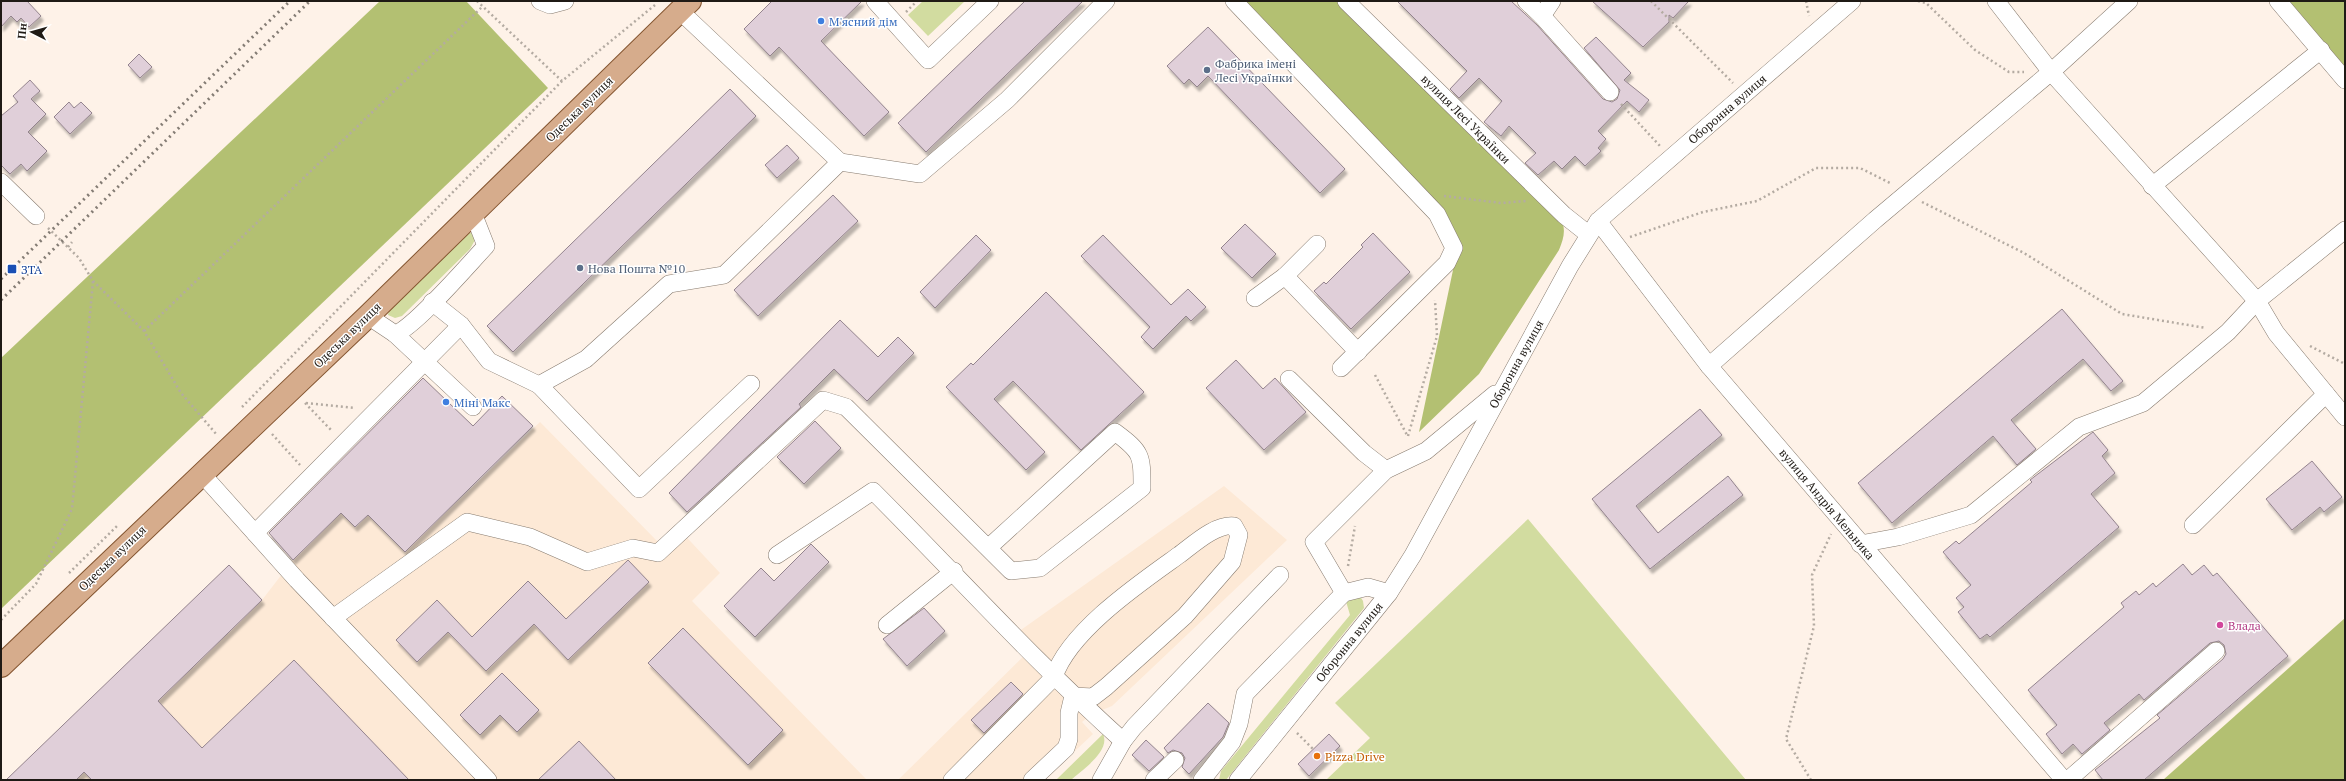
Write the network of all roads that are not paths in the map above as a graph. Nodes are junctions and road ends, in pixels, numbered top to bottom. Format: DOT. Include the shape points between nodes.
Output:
graph roads {
  1 [pos="540,1"];
  2 [pos="565,1"];
  3 [pos="875,1"];
  4 [pos="990,1"];
  5 [pos="1106,1"];
  6 [pos="1234,1"];
  7 [pos="1346,1"];
  8 [pos="1526,1"];
  9 [pos="1552,1"];
  10 [pos="1852,1"];
  11 [pos="1996,1"];
  12 [pos="2129,1"];
  13 [pos="2278,1"];
  14 [pos="685,6"];
  15 [pos="1542,16"];
  16 [pos="2321,50"];
  17 [pos="2051,72"];
  18 [pos="2345,80"];
  19 [pos="1610,92"];
  20 [pos="840,162"];
  21 [pos="1,182"];
  22 [pos="2152,186"];
  23 [pos="473,213"];
  24 [pos="41,221"];
  25 [pos="1598,221"];
  26 [pos="2345,230"];
  27 [pos="1588,234"];
  28 [pos="1317,244"];
  29 [pos="1285,276"];
  30 [pos="1255,298"];
  31 [pos="432,302"];
  32 [pos="2257,302"];
  33 [pos="368,316"];
  34 [pos="461,325"];
  35 [pos="394,334"];
  36 [pos="1358,352"];
  37 [pos="424,362"];
  38 [pos="1709,366"];
  39 [pos="1342,368"];
  40 [pos="1289,379"];
  41 [pos="751,384"];
  42 [pos="539,385"];
  43 [pos="1502,389"];
  44 [pos="2326,394"];
  45 [pos="473,407"];
  46 [pos="2345,417"];
  47 [pos="1386,470"];
  48 [pos="202,474"];
  49 [pos="2193,525"];
  50 [pos="255,533"];
  51 [pos="1860,544"];
  52 [pos="988,548"];
  53 [pos="777,555"];
  54 [pos="954,571"];
  55 [pos="1280,575"];
  56 [pos="1389,592"];
  57 [pos="1344,593"];
  58 [pos="333,618"];
  59 [pos="887,625"];
  60 [pos="2216,651"];
  61 [pos="1,666"];
  62 [pos="1054,677"];
  63 [pos="1073,696"];
  64 [pos="1123,741"];
  65 [pos="1175,760"];
  66 [pos="488,780"];
  67 [pos="952,780"];
  68 [pos="1032,780"];
  69 [pos="1101,780"];
  70 [pos="1154,780"];
  71 [pos="1202,780"];
  72 [pos="1238,780"];
  73 [pos="2064,780"];
  74 [pos="2068,780"];
  1 -- 2 [label="street" via="550,5"];
  3 -- 4 [label="street" via="928,60"];
  5 -- 20 [label="street" via="1007,100 920,174"];
  6 -- 36 [label="street" via="1437,214 1454,248 1447,263"];
  7 -- 27 [label="street, вулиця Лесі Українки" via="1548,199"];
  8 -- 15 [label="street"];
  9 -- 15 [label="street"];
  10 -- 25 [label="street, Оборонна вулиця"];
  11 -- 17 [label="street"];
  12 -- 17 [label="street"];
  13 -- 16 [label="street"];
  14 -- 20 [label="street"];
  14 -- 23 [label="main road, Одеська вулиця"];
  15 -- 19 [label="street"];
  16 -- 18 [label="street"];
  16 -- 22 [label="street"];
  17 -- 22 [label="street"];
  17 -- 38 [label="street" via="1908,192"];
  20 -- 42 [label="street" via="724,275 669,284 586,359"];
  21 -- 24 [label="street"];
  22 -- 32 [label="street"];
  23 -- 31 [label="street" via="486,246"];
  23 -- 33 [label="main road, Одеська вулиця"];
  25 -- 27 [label="street, Оборонна вулиця"];
  25 -- 38 [label="street, вулиця Андрія Мельника"];
  26 -- 32 [label="street"];
  27 -- 43 [label="street, Оборонна вулиця"];
  28 -- 29 [label="street"];
  29 -- 30 [label="street"];
  29 -- 36 [label="street"];
  31 -- 34 [label="street"];
  31 -- 35 [label="street" via="402,331"];
  32 -- 44 [label="street" via="2276,333"];
  32 -- 51 [label="street" via="2228,332 2143,403 2079,427 1971,515 1898,537"];
  33 -- 35 [label="street"];
  33 -- 48 [label="main road, Одеська вулиця"];
  34 -- 37 [label="street"];
  34 -- 42 [label="street" via="489,361"];
  35 -- 37 [label="street"];
  36 -- 39 [label="street"];
  37 -- 45 [label="street"];
  37 -- 50 [label="street"];
  38 -- 51 [label="street, вулиця Андрія Мельника"];
  40 -- 47 [label="street" via="1364,453"];
  41 -- 42 [label="street" via="639,489"];
  43 -- 47 [label="street" via="1426,451"];
  43 -- 56 [label="street, Оборонна вулиця" via="1413,555"];
  44 -- 46 [label="street"];
  44 -- 49 [label="street"];
  47 -- 57 [label="street" via="1314,542"];
  48 -- 50 [label="street"];
  48 -- 61 [label="main road, Одеська вулиця"];
  50 -- 58 [label="street"];
  51 -- 73 [label="street, вулиця Андрія Мельника"];
  52 -- 52 [label="street" via="1011,571 1040,568 1142,488 1142,466 1135,447 1115,432"];
  52 -- 58 [label="street" via="846,407 823,400 658,553 633,548 587,562 530,537 467,522"];
  53 -- 54 [label="street" via="873,491"];
  54 -- 59 [label="street"];
  54 -- 62 [label="street"];
  55 -- 64 [label="street"];
  56 -- 57 [label="street" via="1368,587"];
  56 -- 72 [label="street, Оборонна вулиця"];
  57 -- 71 [label="street" via="1245,694 1240,724 1232,742"];
  58 -- 66 [label="street"];
  60 -- 74 [label="street"];
  62 -- 63 [label="street"];
  62 -- 63 [label="street" via="1058,666 1083,634 1122,596 1224,525 1234,526 1239,535 1232,562 1186,616 1093,697"];
  62 -- 67 [label="street"];
  63 -- 64 [label="street"];
  63 -- 68 [label="street" via="1066,748"];
  64 -- 69 [label="street"];
  65 -- 70 [label="street"];
}
